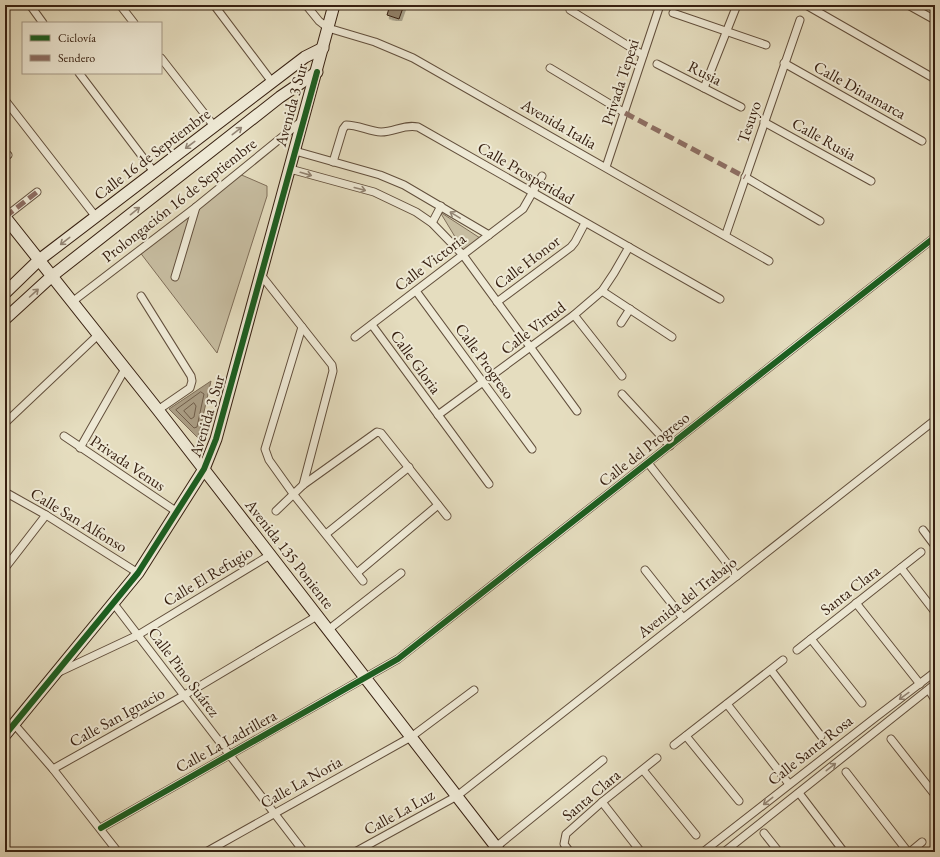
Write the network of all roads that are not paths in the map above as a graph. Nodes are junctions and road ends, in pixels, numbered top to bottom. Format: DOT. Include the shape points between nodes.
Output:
graph roads {
  1 [pos="30,5"];
  2 [pos="120,5"];
  3 [pos="214,5"];
  4 [pos="306,5"];
  5 [pos="334,5"];
  6 [pos="660,5"];
  7 [pos="736,5"];
  8 [pos="806,5"];
  9 [pos="908,5"];
  10 [pos="570,10"];
  11 [pos="673,13"];
  12 [pos="800,20"];
  13 [pos="935,20"];
  14 [pos="42,22"];
  15 [pos="133,22"];
  16 [pos="328,28"];
  17 [pos="726,31"];
  18 [pos="766,45"];
  19 [pos="323,48"];
  20 [pos="643,55"];
  21 [pos="162,59"];
  22 [pos="784,63"];
  23 [pos="657,64"];
  24 [pos="550,68"];
  25 [pos="317,72"];
  26 [pos="80,74"];
  27 [pos="935,79"];
  28 [pos="272,82"];
  29 [pos="704,88"];
  30 [pos="5,100"];
  31 [pos="741,107"];
  32 [pos="625,113"];
  33 [pos="304,119"];
  34 [pos="764,122"];
  35 [pos="214,126"];
  36 [pos="922,141"];
  37 [pos="295,151"];
  38 [pos="333,162"];
  39 [pos="606,167"];
  40 [pos="290,169"];
  41 [pos="154,172"];
  42 [pos="542,176"];
  43 [pos="745,177"];
  44 [pos="871,181"];
  45 [pos="37,192"];
  46 [pos="533,194"];
  47 [pos="441,206"];
  48 [pos="196,207"];
  49 [pos="5,217"];
  50 [pos="96,217"];
  51 [pos="820,221"];
  52 [pos="432,223"];
  53 [pos="585,223"];
  54 [pos="726,234"];
  55 [pos="489,235"];
  56 [pos="934,240"];
  57 [pos="629,247"];
  58 [pos="463,255"];
  59 [pos="39,260"];
  60 [pos="769,261"];
  61 [pos="261,275"];
  62 [pos="52,276"];
  63 [pos="175,277"];
  64 [pos="416,290"];
  65 [pos="602,291"];
  66 [pos="5,293"];
  67 [pos="141,296"];
  68 [pos="720,299"];
  69 [pos="72,302"];
  70 [pos="497,302"];
  71 [pos="630,309"];
  72 [pos="574,315"];
  73 [pos="5,319"];
  74 [pos="621,323"];
  75 [pos="372,325"];
  76 [pos="302,327"];
  77 [pos="98,335"];
  78 [pos="355,337"];
  79 [pos="672,337"];
  80 [pos="531,348"];
  81 [pos="125,369"];
  82 [pos="622,376"];
  83 [pos="484,383"];
  84 [pos="622,394"];
  85 [pos="158,410"];
  86 [pos="577,411"];
  87 [pos="438,415"];
  88 [pos="935,420"];
  89 [pos="5,423"];
  90 [pos="64,436"];
  91 [pos="670,446"];
  92 [pos="80,448"];
  93 [pos="532,449"];
  94 [pos="648,463"];
  95 [pos="409,467"];
  96 [pos="204,470"];
  97 [pos="489,484"];
  98 [pos="303,485"];
  99 [pos="5,492"];
  100 [pos="294,495"];
  101 [pos="438,505"];
  102 [pos="276,511"];
  103 [pos="177,512"];
  104 [pos="46,515"];
  105 [pos="448,516"];
  106 [pos="924,530"];
  107 [pos="326,534"];
  108 [pos="935,546"];
  109 [pos="920,552"];
  110 [pos="270,555"];
  111 [pos="5,568"];
  112 [pos="901,568"];
  113 [pos="645,570"];
  114 [pos="138,572"];
  115 [pos="357,573"];
  116 [pos="401,574"];
  117 [pos="737,576"];
  118 [pos="363,581"];
  119 [pos="856,603"];
  120 [pos="114,604"];
  121 [pos="935,612"];
  122 [pos="317,616"];
  123 [pos="683,618"];
  124 [pos="328,630"];
  125 [pos="138,635"];
  126 [pos="812,639"];
  127 [pos="797,650"];
  128 [pos="783,660"];
  129 [pos="771,670"];
  130 [pos="935,672"];
  131 [pos="53,676"];
  132 [pos="366,678"];
  133 [pos="920,684"];
  134 [pos="935,684"];
  135 [pos="474,690"];
  136 [pos="929,690"];
  137 [pos="184,696"];
  138 [pos="935,700"];
  139 [pos="862,703"];
  140 [pos="728,704"];
  141 [pos="14,724"];
  142 [pos="5,736"];
  143 [pos="686,736"];
  144 [pos="821,736"];
  145 [pos="412,737"];
  146 [pos="891,739"];
  147 [pos="674,746"];
  148 [pos="230,753"];
  149 [pos="658,758"];
  150 [pos="603,760"];
  151 [pos="811,767"];
  152 [pos="54,769"];
  153 [pos="643,770"];
  154 [pos="846,772"];
  155 [pos="818,777"];
  156 [pos="789,784"];
  157 [pos="799,793"];
  158 [pos="456,796"];
  159 [pos="935,796"];
  160 [pos="739,801"];
  161 [pos="602,802"];
  162 [pos="275,812"];
  163 [pos="101,828"];
  164 [pos="764,833"];
  165 [pos="696,835"];
  166 [pos="922,842"];
  167 [pos="498,850"];
  168 [pos="118,852"];
  169 [pos="206,852"];
  170 [pos="304,852"];
  171 [pos="355,852"];
  172 [pos="570,852"];
  173 [pos="641,852"];
  174 [pos="703,852"];
  175 [pos="724,852"];
  176 [pos="778,852"];
  177 [pos="844,852"];
  178 [pos="909,852"];
  1 -- 14 [label="street"];
  2 -- 15 [label="street"];
  3 -- 28 [label="street"];
  4 -- 16 [label="street"];
  5 -- 16 [label="main road, Avenida 3 Sur"];
  6 -- 20 [label="street, Privada Tepexi"];
  7 -- 17 [label="street"];
  8 -- 27 [label="street"];
  9 -- 13 [label="street"];
  10 -- 20 [label="street"];
  11 -- 17 [label="street"];
  12 -- 22 [label="street, Tesuyo"];
  16 -- 19 [label="main road, Avenida 3 Sur"];
  16 -- 39 [label="street, Avenida Italia" via="375,42 413,58"];
  17 -- 18 [label="street"];
  17 -- 29 [label="street"];
  19 -- 25 [label="main road, Avenida 3 Sur"];
  19 -- 28 [label="main road, Calle 16 de Septiembre" via="305,57"];
  20 -- 32 [label="street, Privada Tepexi"];
  21 -- 35 [label="street"];
  22 -- 34 [label="street, Tesuyo"];
  22 -- 36 [label="street, Calle Dinamarca"];
  23 -- 29 [label="street, Rusia"];
  24 -- 32 [label="street"];
  25 -- 33 [label="main road, Avenida 3 Sur"];
  62 -- 25 [label="main road, Calle 16 de Septiembre, one-way" via="280,97"];
  26 -- 41 [label="street"];
  28 -- 35 [label="main road, Calle 16 de Septiembre"];
  29 -- 31 [label="street, Rusia"];
  30 -- 50 [label="street"];
  32 -- 39 [label="street, Privada Tepexi"];
  33 -- 37 [label="main road, Avenida 3 Sur"];
  33 -- 48 [label="street, Prolongación 16 de Septiembre"];
  34 -- 43 [label="street, Tesuyo"];
  34 -- 44 [label="street, Calle Rusia"];
  35 -- 41 [label="main road, Calle 16 de Septiembre, one-way"];
  37 -- 38 [label="street"];
  37 -- 40 [label="main road, Avenida 3 Sur"];
  38 -- 46 [label="street, Calle Prosperidad" via="346,125 379,132 405,126 418,127"];
  38 -- 47 [label="street" via="380,175"];
  39 -- 54 [label="street, Avenida Italia"];
  40 -- 52 [label="street, one-way" via="374,192 416,212"];
  40 -- 61 [label="main road, Avenida 3 Sur"];
  41 -- 50 [label="main road, Calle 16 de Septiembre"];
  42 -- 46 [label="street"];
  43 -- 51 [label="street"];
  43 -- 54 [label="street, Tesuyo"];
  45 -- 49 [label="street"];
  46 -- 53 [label="street, Calle Prosperidad"];
  46 -- 55 [label="street, Calle Victoria" via="523,209"];
  47 -- 52 [label="street"];
  55 -- 47 [label="street, one-way"];
  48 -- 63 [label="street"];
  48 -- 69 [label="street, Prolongación 16 de Septiembre"];
  49 -- 59 [label="main road, Avenida 135 Poniente"];
  50 -- 59 [label="main road, Calle 16 de Septiembre, one-way"];
  52 -- 58 [label="street"];
  53 -- 57 [label="street, Calle Prosperidad"];
  53 -- 70 [label="street, Calle Honor" via="571,247"];
  54 -- 60 [label="street, Avenida Italia"];
  55 -- 58 [label="street, Calle Victoria"];
  56 -- 91 [label="street, Calle del Progreso"];
  57 -- 65 [label="street, Calle Virtud"];
  57 -- 68 [label="street, Calle Prosperidad"];
  58 -- 64 [label="street, Calle Victoria"];
  58 -- 70 [label="street"];
  59 -- 62 [label="main road, Avenida 135 Poniente"];
  59 -- 66 [label="main road, Calle 16 de Septiembre"];
  61 -- 76 [label="street"];
  61 -- 96 [label="main road, Avenida 3 Sur" via="216,439"];
  62 -- 69 [label="main road, Avenida 135 Poniente"];
  73 -- 62 [label="main road, Calle 16 de Septiembre, one-way"];
  64 -- 75 [label="street, Calle Victoria"];
  64 -- 83 [label="street, Calle Progreso"];
  65 -- 71 [label="street"];
  65 -- 72 [label="street, Calle Virtud"];
  67 -- 85 [label="street" via="192,381 190,388"];
  69 -- 77 [label="main road, Avenida 135 Poniente"];
  70 -- 80 [label="street"];
  71 -- 74 [label="street"];
  71 -- 79 [label="street"];
  72 -- 80 [label="street, Calle Virtud"];
  72 -- 82 [label="street"];
  75 -- 78 [label="street, Calle Victoria"];
  75 -- 87 [label="street, Calle Gloria"];
  76 -- 98 [label="street" via="330,360 333,371"];
  76 -- 100 [label="street" via="264,449"];
  77 -- 81 [label="main road, Avenida 135 Poniente"];
  77 -- 89 [label="street"];
  80 -- 83 [label="street, Calle Virtud"];
  80 -- 86 [label="street"];
  81 -- 85 [label="main road, Avenida 135 Poniente"];
  81 -- 92 [label="street"];
  83 -- 87 [label="street, Calle Virtud"];
  83 -- 93 [label="street, Calle Progreso"];
  84 -- 91 [label="street"];
  85 -- 96 [label="main road, Avenida 135 Poniente"];
  87 -- 97 [label="street, Calle Gloria"];
  88 -- 117 [label="street, Avenida del Trabajo"];
  90 -- 92 [label="street, Privada Venus"];
  91 -- 94 [label="street, Calle del Progreso"];
  92 -- 103 [label="street, Privada Venus"];
  94 -- 117 [label="street"];
  94 -- 132 [label="street, Calle del Progreso" via="398,659"];
  95 -- 98 [label="street" via="381,433 377,432"];
  95 -- 101 [label="street"];
  95 -- 107 [label="street"];
  96 -- 103 [label="main road, Avenida 3 Sur"];
  96 -- 110 [label="main road, Avenida 135 Poniente"];
  98 -- 100 [label="street"];
  99 -- 104 [label="street, Calle San Alfonso"];
  100 -- 102 [label="street"];
  100 -- 107 [label="street"];
  101 -- 105 [label="street"];
  101 -- 115 [label="street"];
  103 -- 114 [label="main road, Avenida 3 Sur"];
  104 -- 111 [label="street"];
  104 -- 114 [label="street, Calle San Alfonso"];
  106 -- 108 [label="street"];
  107 -- 115 [label="street"];
  109 -- 112 [label="street, Santa Clara"];
  110 -- 122 [label="main road, Avenida 135 Poniente"];
  110 -- 125 [label="street, Calle El Refugio"];
  112 -- 119 [label="street, Santa Clara"];
  112 -- 121 [label="street"];
  113 -- 123 [label="street"];
  114 -- 120 [label="main road, Avenida 3 Sur"];
  115 -- 118 [label="street"];
  116 -- 124 [label="street"];
  117 -- 123 [label="street, Avenida del Trabajo"];
  119 -- 126 [label="street, Santa Clara"];
  119 -- 133 [label="street"];
  120 -- 125 [label="street, Calle Pino Suárez"];
  120 -- 131 [label="main road, Avenida 3 Sur"];
  122 -- 124 [label="main road, Avenida 135 Poniente"];
  122 -- 137 [label="street, Calle San Ignacio"];
  123 -- 158 [label="street, Avenida del Trabajo"];
  124 -- 132 [label="main road, Avenida 135 Poniente"];
  125 -- 131 [label="street, Calle El Refugio"];
  125 -- 137 [label="street, Calle Pino Suárez"];
  126 -- 127 [label="street, Santa Clara"];
  126 -- 139 [label="street"];
  128 -- 129 [label="street"];
  129 -- 140 [label="street"];
  129 -- 144 [label="street"];
  130 -- 133 [label="street, Calle Santa Rosa"];
  131 -- 141 [label="main road, Avenida 3 Sur"];
  132 -- 145 [label="main road, Avenida 135 Poniente"];
  132 -- 148 [label="street, Calle La Ladrillera"];
  133 -- 151 [label="street, Calle Santa Rosa, one-way"];
  134 -- 136 [label="street, Calle Santa Rosa"];
  135 -- 145 [label="street, Calle La Noria"];
  136 -- 138 [label="street"];
  155 -- 136 [label="street, Calle Santa Rosa, one-way"];
  137 -- 148 [label="street, Calle Pino Suárez"];
  137 -- 152 [label="street, Calle San Ignacio"];
  140 -- 143 [label="street"];
  140 -- 156 [label="street"];
  141 -- 142 [label="main road, Avenida 3 Sur"];
  141 -- 152 [label="street"];
  143 -- 147 [label="street"];
  143 -- 160 [label="street"];
  145 -- 158 [label="main road, Avenida 135 Poniente"];
  145 -- 162 [label="street, Calle La Noria"];
  146 -- 159 [label="street"];
  148 -- 162 [label="street, Calle Pino Suárez"];
  148 -- 163 [label="street, Calle La Ladrillera"];
  149 -- 153 [label="street, Santa Clara"];
  150 -- 167 [label="street"];
  151 -- 155 [label="street"];
  151 -- 156 [label="street, Calle Santa Rosa"];
  152 -- 163 [label="street"];
  153 -- 161 [label="street, Santa Clara"];
  153 -- 165 [label="street"];
  154 -- 178 [label="street"];
  155 -- 157 [label="street, Calle Santa Rosa"];
  156 -- 174 [label="street, Calle Santa Rosa, one-way"];
  157 -- 175 [label="street, Calle Santa Rosa"];
  157 -- 177 [label="street"];
  158 -- 167 [label="main road, Avenida 135 Poniente"];
  158 -- 171 [label="street, Calle La Luz"];
  161 -- 172 [label="street, Santa Clara" via="566,834 564,844"];
  161 -- 173 [label="street"];
  162 -- 169 [label="street, Calle La Noria"];
  162 -- 170 [label="street, Calle Pino Suárez"];
  163 -- 168 [label="street"];
  164 -- 176 [label="street"];
  166 -- 178 [label="street"];
}
